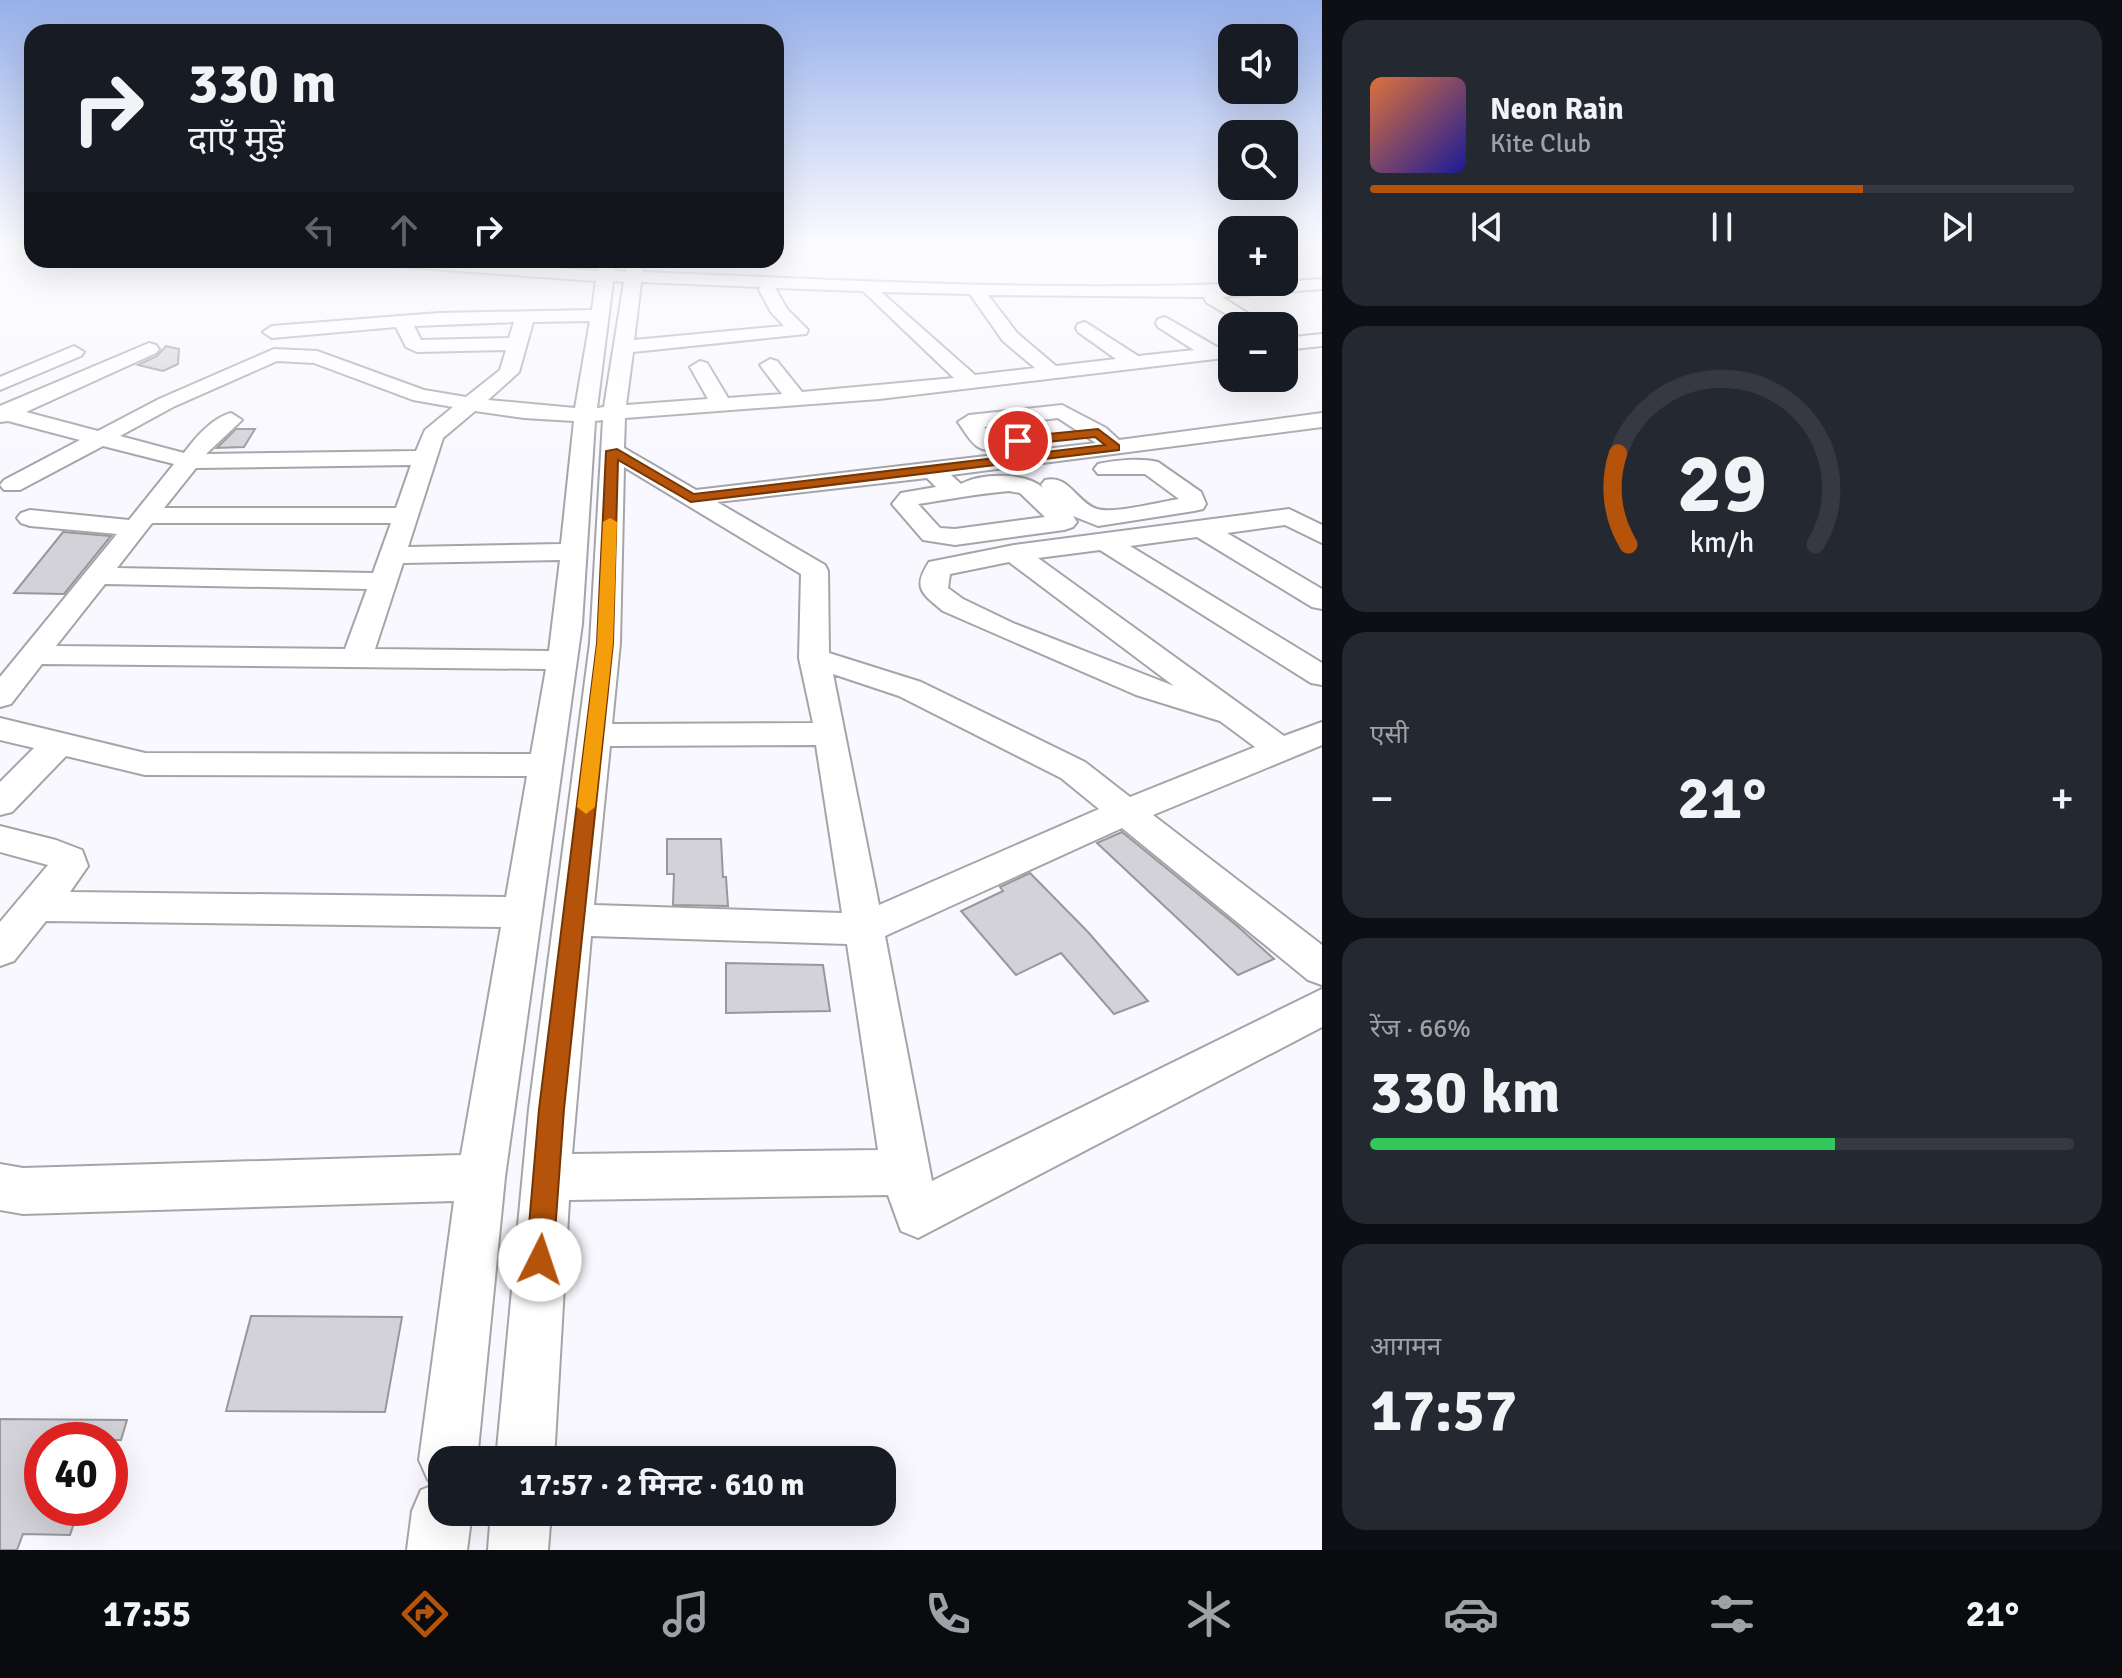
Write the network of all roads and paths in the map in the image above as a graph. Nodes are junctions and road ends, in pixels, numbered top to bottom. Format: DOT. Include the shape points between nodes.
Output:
graph roads {
  1 [pos="532,315"];
  2 [pos="613,315"];
  3 [pos="724,315"];
  4 [pos="784,315"];
  5 [pos="897,315"];
  6 [pos="994,315"];
  7 [pos="525,317"];
  8 [pos="403,322"];
  9 [pos="1165,323"];
  10 [pos="1085,328"];
  11 [pos="272,332"];
  12 [pos="1322,340"];
  13 [pos="1298,342"];
  14 [pos="517,344"];
  15 [pos="149,349"];
  16 [pos="1218,350"];
  17 [pos="74,352"];
  18 [pos="1218,352"];
  19 [pos="421,361"];
  20 [pos="1133,362"];
  21 [pos="0,363"];
  22 [pos="770,365"];
  23 [pos="700,367"];
  24 [pos="32,371"];
  25 [pos="1051,372"];
  26 [pos="970,382"];
  27 [pos="0,384"];
  28 [pos="397,387"];
  29 [pos="797,400"];
  30 [pos="470,405"];
  31 [pos="722,406"];
  32 [pos="2,414"];
  33 [pos="599,415"];
  34 [pos="231,420"];
  35 [pos="1322,420"];
  36 [pos="100,437"];
  37 [pos="613,451"];
  38 [pos="425,458"];
  39 [pos="189,461"];
  40 [pos="1036,467"];
  41 [pos="953,479"];
  42 [pos="12,485"];
  43 [pos="691,498"];
  44 [pos="406,515"];
  45 [pos="30,518"];
  46 [pos="140,522"];
  47 [pos="1202,529"];
  48 [pos="1322,535"];
  49 [pos="1106,542"];
  50 [pos="574,552"];
  51 [pos="1014,553"];
  52 [pos="388,568"];
  53 [pos="96,576"];
  54 [pos="1322,601"];
  55 [pos="34,655"];
  56 [pos="357,658"];
  57 [pos="814,658"];
  58 [pos="563,660"];
  59 [pos="1322,676"];
  60 [pos="0,697"];
  61 [pos="1236,715"];
  62 [pos="0,729"];
  63 [pos="1322,733"];
  64 [pos="831,734"];
  65 [pos="594,735"];
  66 [pos="59,743"];
  67 [pos="1281,750"];
  68 [pos="546,765"];
  69 [pos="0,803"];
  70 [pos="1126,812"];
  71 [pos="0,839"];
  72 [pos="37,906"];
  73 [pos="523,912"];
  74 [pos="573,920"];
  75 [pos="863,929"];
  76 [pos="0,950"];
  77 [pos="1322,968"];
  78 [pos="1322,1007"];
  79 [pos="905,1172"];
  80 [pos="481,1177"];
  81 [pos="546,1177"];
  82 [pos="0,1187"];
  83 [pos="450,1446"];
  84 [pos="526,1446"];
  85 [pos="440,1526"];
  86 [pos="520,1526"];
  87 [pos="437,1550"];
  88 [pos="518,1550"];
  1 -- 7 [label="street"];
  2 -- 33 [label="street"];
  3 -- 4 [label="street" via="799,330"];
  5 -- 26 [label="street"];
  6 -- 25 [label="street" via="1010,337"];
  7 -- 8 [label="street"];
  7 -- 14 [label="street"];
  8 -- 11 [label="street"];
  8 -- 19 [label="street"];
  9 -- 16 [label="street"];
  10 -- 20 [label="street"];
  12 -- 13 [label="street"];
  14 -- 19 [label="street"];
  14 -- 30 [label="street" via="509,372"];
  15 -- 32 [label="street"];
  17 -- 24 [label="street"];
  18 -- 20 [label="street"];
  19 -- 28 [label="street"];
  20 -- 25 [label="street"];
  21 -- 24 [label="street"];
  22 -- 29 [label="street"];
  23 -- 31 [label="street"];
  24 -- 27 [label="street"];
  25 -- 26 [label="street"];
  26 -- 29 [label="street"];
  28 -- 30 [label="street"];
  28 -- 36 [label="street" via="317,357 274,355"];
  29 -- 31 [label="street"];
  30 -- 33 [label="street"];
  30 -- 38 [label="street" via="433,435"];
  31 -- 33 [label="street"];
  32 -- 36 [label="street"];
  33 -- 37 [label="street"];
  33 -- 50 [label="street"];
  34 -- 39 [label="street"];
  35 -- 40 [label="street" via="1106,440"];
  36 -- 39 [label="street"];
  36 -- 42 [label="street"];
  37 -- 43 [label="street"];
  37 -- 65 [label="street" via="605,643"];
  38 -- 39 [label="street"];
  38 -- 44 [label="street"];
  39 -- 46 [label="street"];
  40 -- 40 [label="street" via="1079,510 1098,518 1195,500 1143,465"];
  40 -- 41 [label="street"];
  41 -- 41 [label="street" via="1028,487 1064,522 940,537 927,533 904,504"];
  41 -- 43 [label="street"];
  43 -- 57 [label="street" via="815,571"];
  44 -- 46 [label="street"];
  44 -- 52 [label="street"];
  45 -- 46 [label="street"];
  46 -- 53 [label="street"];
  47 -- 48 [label="street" via="1289,517"];
  47 -- 49 [label="street"];
  47 -- 54 [label="street"];
  49 -- 51 [label="street"];
  49 -- 59 [label="street"];
  50 -- 52 [label="street"];
  50 -- 58 [label="street"];
  51 -- 61 [label="street"];
  51 -- 61 [label="street" via="939,568 935,591 953,605 1073,659"];
  52 -- 53 [label="street"];
  52 -- 56 [label="street"];
  53 -- 55 [label="street"];
  55 -- 56 [label="street"];
  55 -- 60 [label="street"];
  56 -- 58 [label="street"];
  57 -- 64 [label="street"];
  57 -- 70 [label="street" via="910,689 1073,770"];
  58 -- 68 [label="street"];
  61 -- 67 [label="street"];
  62 -- 66 [label="street"];
  63 -- 67 [label="street"];
  64 -- 65 [label="street"];
  64 -- 75 [label="street"];
  65 -- 74 [label="street"];
  66 -- 68 [label="street" via="145,764"];
  66 -- 69 [label="street"];
  67 -- 70 [label="street"];
  68 -- 73 [label="street"];
  70 -- 75 [label="street"];
  70 -- 77 [label="street"];
  71 -- 72 [label="street" via="69,860"];
  72 -- 73 [label="street"];
  72 -- 76 [label="street"];
  73 -- 80 [label="street"];
  74 -- 75 [label="street"];
  74 -- 81 [label="street"];
  75 -- 79 [label="street"];
  78 -- 79 [label="street" via="918,1214"];
  79 -- 81 [label="street"];
  80 -- 82 [label="street" via="23,1191"];
  80 -- 83 [label="street"];
  81 -- 84 [label="street"];
  85 -- 87 [label="street"];
  86 -- 88 [label="street"];
}
